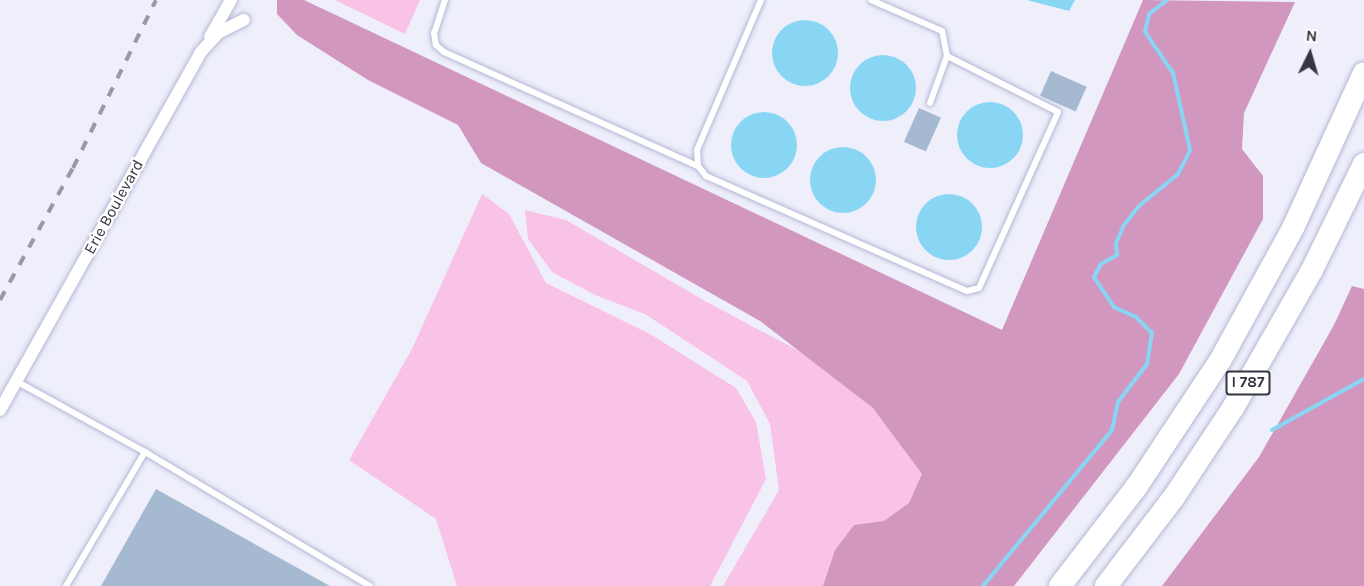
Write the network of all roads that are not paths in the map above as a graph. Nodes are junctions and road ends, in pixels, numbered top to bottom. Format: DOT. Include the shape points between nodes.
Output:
graph roads {
  1 [pos="231,0"];
  2 [pos="445,0"];
  3 [pos="761,0"];
  4 [pos="871,0"];
  5 [pos="244,20"];
  6 [pos="200,53"];
  7 [pos="947,56"];
  8 [pos="1364,73"];
  9 [pos="930,103"];
  10 [pos="1364,164"];
  11 [pos="698,166"];
  12 [pos="16,381"];
  13 [pos="0,410"];
  14 [pos="145,452"];
  15 [pos="66,586"];
  16 [pos="370,586"];
  17 [pos="1060,586"];
  18 [pos="1106,586"];
  1 -- 6 [label="street"];
  2 -- 11 [label="lane" via="434,33 444,52"];
  3 -- 11 [label="lane" via="697,150"];
  4 -- 7 [label="lane" via="942,31"];
  5 -- 6 [label="street, Erie Boulevard" via="218,33"];
  6 -- 12 [label="street, Erie Boulevard"];
  7 -- 9 [label="lane"];
  7 -- 11 [label="lane" via="1058,112 980,288 967,291 706,176"];
  8 -- 17 [label="highway, I 787" via="1293,228 1221,359 1137,486"];
  10 -- 18 [label="highway, I 787" via="1317,261 1245,389 1173,497"];
  12 -- 13 [label="street, Erie Boulevard"];
  12 -- 14 [label="lane"];
  14 -- 15 [label="lane"];
  14 -- 16 [label="lane"];
}
